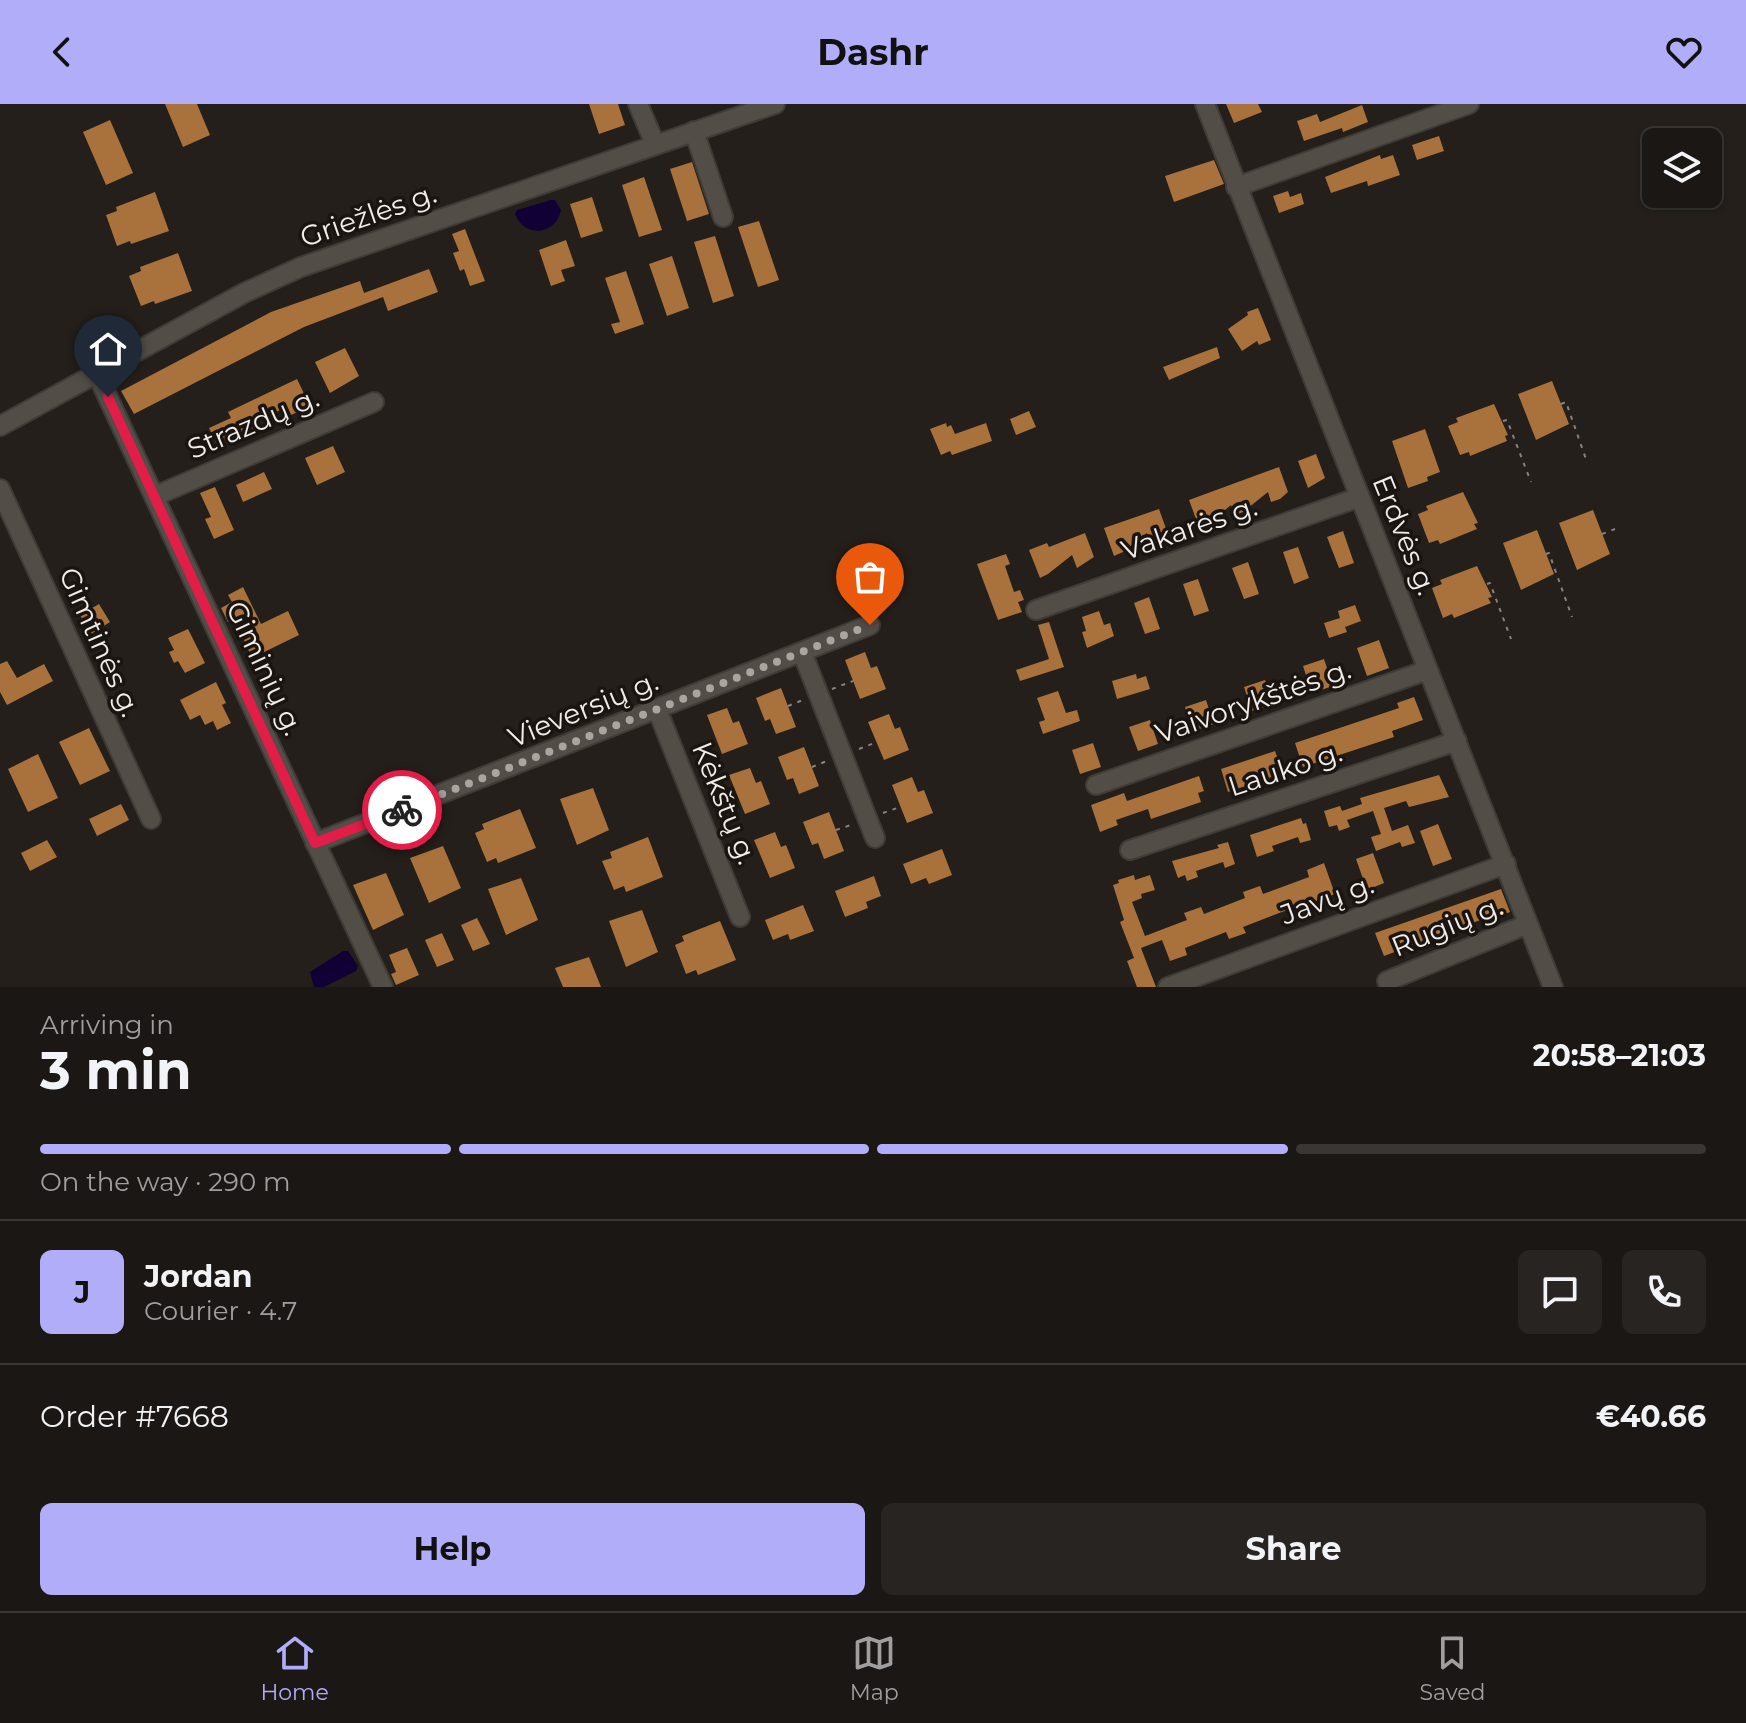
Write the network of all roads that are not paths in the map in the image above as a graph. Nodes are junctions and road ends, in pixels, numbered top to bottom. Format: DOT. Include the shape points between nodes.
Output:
graph roads {
  1 [pos="638,104"];
  2 [pos="775,104"];
  3 [pos="1205,104"];
  4 [pos="1469,104"];
  5 [pos="694,131"];
  6 [pos="655,144"];
  7 [pos="1236,187"];
  8 [pos="723,217"];
  9 [pos="96,372"];
  10 [pos="374,402"];
  11 [pos="0,426"];
  12 [pos="0,489"];
  13 [pos="155,496"];
  14 [pos="1360,497"];
  15 [pos="1036,610"];
  16 [pos="870,625"];
  17 [pos="802,652"];
  18 [pos="1428,670"];
  19 [pos="657,709"];
  20 [pos="1457,741"];
  21 [pos="1096,785"];
  22 [pos="151,819"];
  23 [pos="875,838"];
  24 [pos="315,843"];
  25 [pos="1130,850"];
  26 [pos="1506,864"];
  27 [pos="740,917"];
  28 [pos="1528,924"];
  29 [pos="1387,981"];
  30 [pos="383,987"];
  31 [pos="1168,987"];
  32 [pos="1553,987"];
  1 -- 6 [label="street"];
  2 -- 5 [label="street, Griežlės g."];
  3 -- 7 [label="street, Erdvės g."];
  4 -- 7 [label="street"];
  5 -- 6 [label="street, Griežlės g."];
  5 -- 8 [label="street"];
  6 -- 9 [label="street, Griežlės g." via="301,267"];
  7 -- 14 [label="street, Erdvės g."];
  9 -- 11 [label="street, Griežlės g."];
  9 -- 13 [label="street, Giminių g."];
  10 -- 13 [label="street, Strazdų g."];
  12 -- 22 [label="street, Gimtinės g."];
  13 -- 24 [label="street, Giminių g."];
  14 -- 15 [label="street, Vakarės g."];
  14 -- 18 [label="street, Erdvės g."];
  16 -- 17 [label="street, Vieversių g."];
  17 -- 19 [label="street, Vieversių g."];
  17 -- 23 [label="street"];
  18 -- 20 [label="street, Erdvės g."];
  18 -- 21 [label="street, Vaivorykštės g."];
  19 -- 24 [label="street, Vieversių g."];
  19 -- 27 [label="street, Kėkštų g."];
  20 -- 25 [label="street, Lauko g."];
  20 -- 26 [label="street, Erdvės g."];
  24 -- 30 [label="street, Giminių g."];
  26 -- 28 [label="street, Erdvės g."];
  26 -- 31 [label="street, Javų g."];
  28 -- 29 [label="street, Rugių g."];
  28 -- 32 [label="street, Erdvės g."];
}
